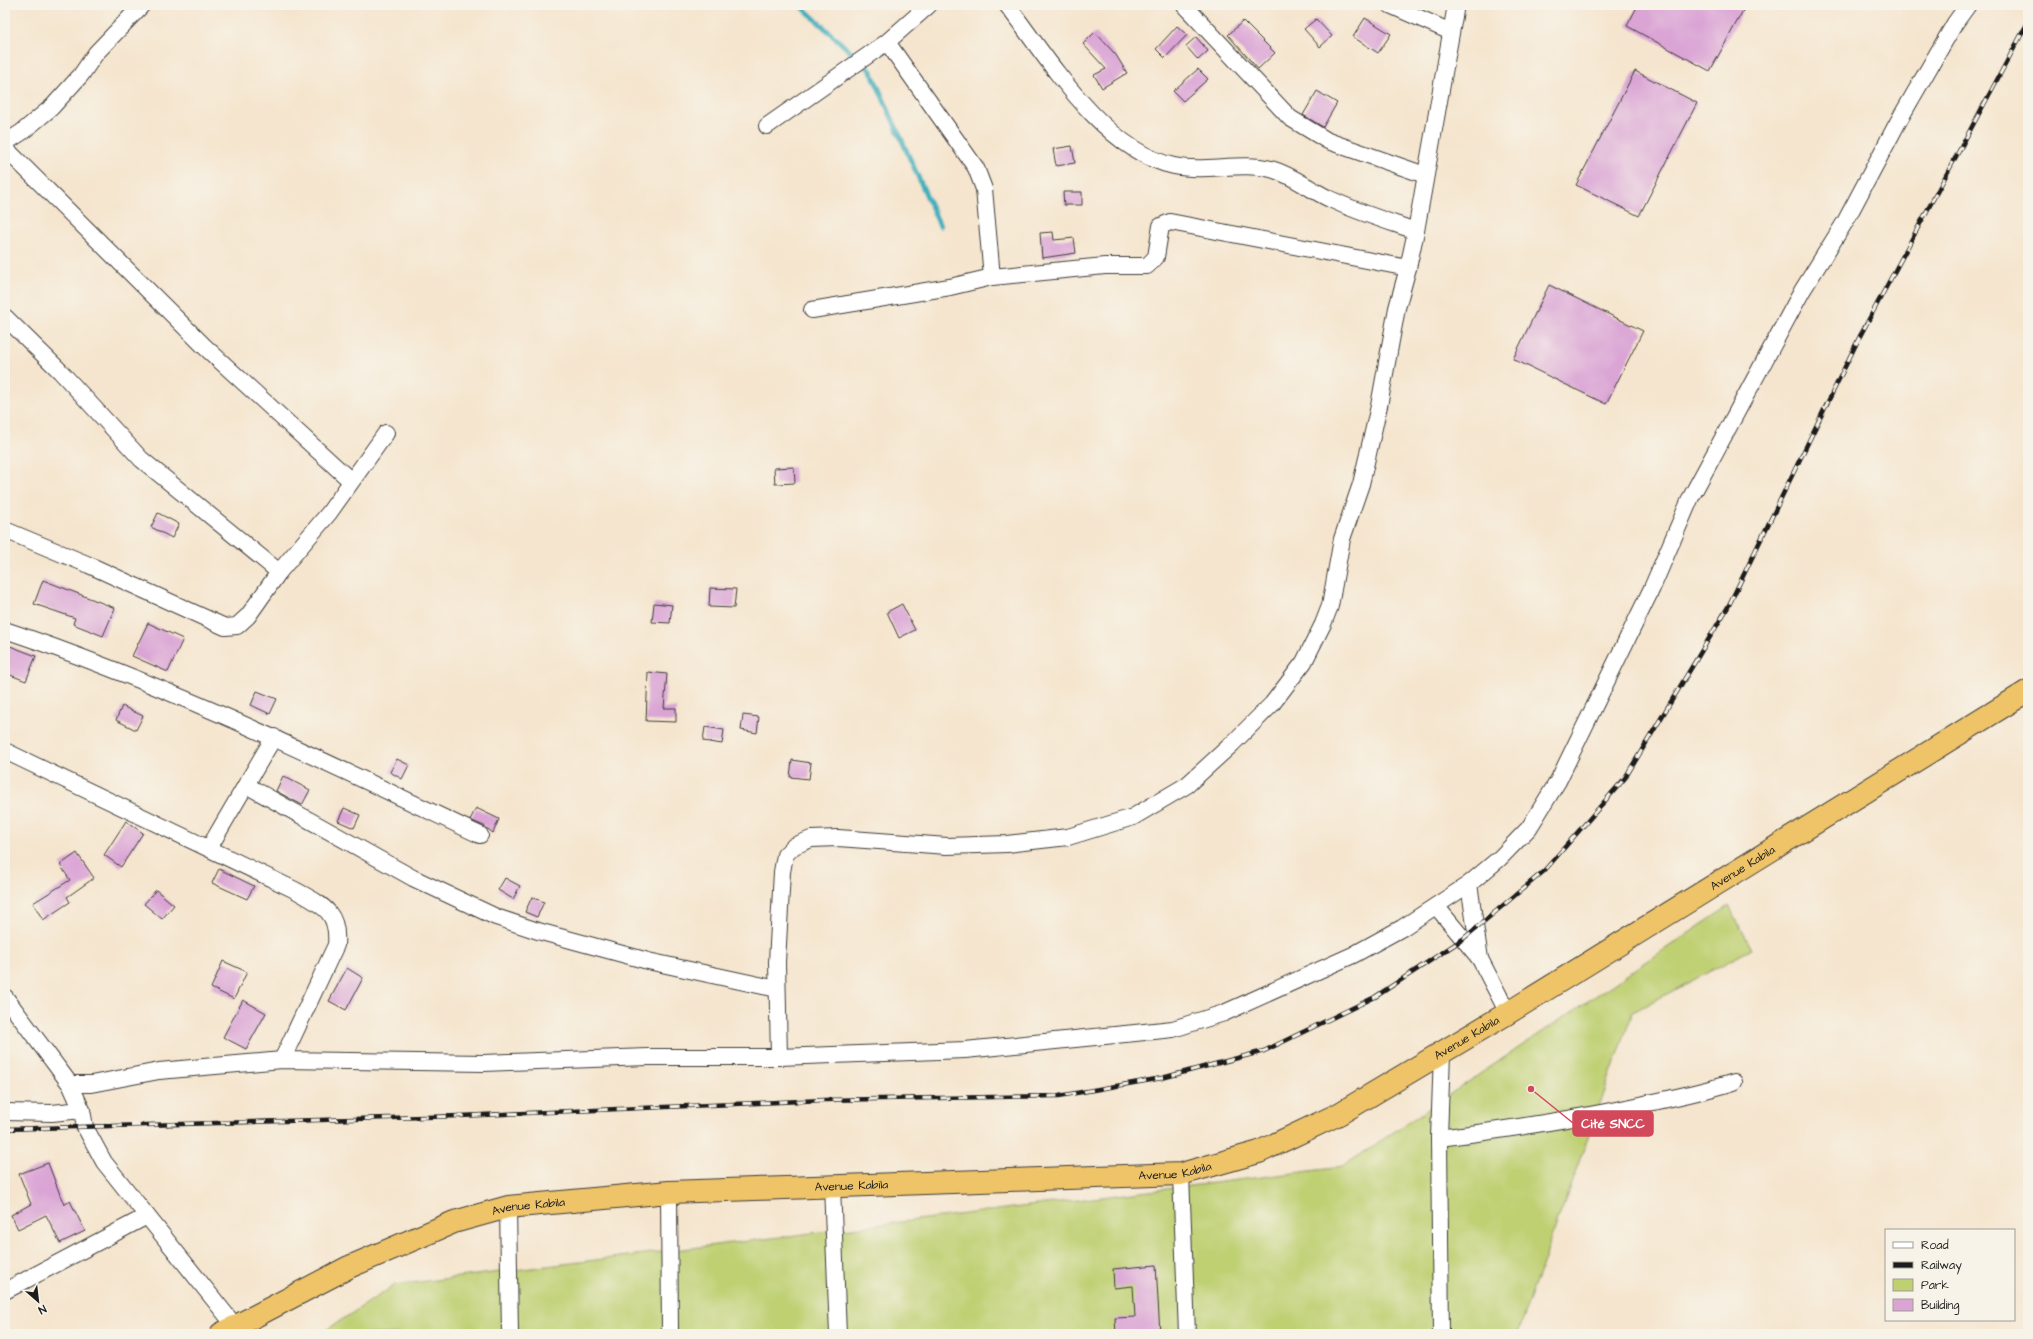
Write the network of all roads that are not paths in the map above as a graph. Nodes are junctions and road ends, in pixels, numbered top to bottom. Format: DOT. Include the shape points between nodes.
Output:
graph roads {
  1 [pos="142,5"];
  2 [pos="930,5"];
  3 [pos="1007,5"];
  4 [pos="1184,5"];
  5 [pos="1390,5"];
  6 [pos="1456,5"];
  7 [pos="1968,5"];
  8 [pos="1451,32"];
  9 [pos="887,42"];
  10 [pos="767,126"];
  11 [pos="5,143"];
  12 [pos="5,148"];
  13 [pos="1425,175"];
  14 [pos="1416,231"];
  15 [pos="1408,268"];
  16 [pos="992,277"];
  17 [pos="812,310"];
  18 [pos="5,317"];
  19 [pos="386,433"];
  20 [pos="351,481"];
  21 [pos="5,530"];
  22 [pos="279,572"];
  23 [pos="5,630"];
  24 [pos="2028,691"];
  25 [pos="274,737"];
  26 [pos="5,751"];
  27 [pos="246,785"];
  28 [pos="480,834"];
  29 [pos="209,848"];
  30 [pos="1469,884"];
  31 [pos="1436,906"];
  32 [pos="1480,959"];
  33 [pos="777,989"];
  34 [pos="5,997"];
  35 [pos="1508,1013"];
  36 [pos="1442,1053"];
  37 [pos="779,1057"];
  38 [pos="282,1060"];
  39 [pos="1734,1082"];
  40 [pos="70,1084"];
  41 [pos="82,1110"];
  42 [pos="5,1112"];
  43 [pos="1439,1138"];
  44 [pos="1181,1174"];
  45 [pos="832,1186"];
  46 [pos="668,1192"];
  47 [pos="508,1207"];
  48 [pos="147,1216"];
  49 [pos="5,1291"];
  50 [pos="228,1330"];
  51 [pos="510,1334"];
  52 [pos="670,1334"];
  53 [pos="838,1334"];
  54 [pos="1187,1334"];
  55 [pos="1441,1334"];
  1 -- 11 [label="street" via="96,53 52,107"];
  2 -- 9 [label="street"];
  3 -- 14 [label="street" via="1067,84 1101,122 1132,149 1174,166 1252,166 1270,169 1286,174 1331,200"];
  4 -- 13 [label="street" via="1290,118 1328,141"];
  5 -- 8 [label="street"];
  6 -- 8 [label="street"];
  7 -- 30 [label="street" via="1902,116 1845,222 1802,291 1691,497 1652,588 1558,781 1529,828 1500,858"];
  8 -- 13 [label="street"];
  9 -- 10 [label="street"];
  9 -- 16 [label="street" via="976,168 984,189"];
  12 -- 20 [label="street" via="199,342"];
  13 -- 14 [label="street"];
  14 -- 15 [label="street"];
  15 -- 16 [label="street" via="1170,222 1161,226 1156,257 1147,266 1105,266"];
  15 -- 33 [label="street" via="1397,308 1361,484 1342,539 1330,606 1304,662 1272,704 1186,785 1133,817 1068,837 1007,844 947,846 838,838 811,839 794,846 785,855 782,872 776,962"];
  16 -- 17 [label="street" via="950,287"];
  18 -- 22 [label="street" via="60,371 141,459"];
  19 -- 20 [label="street"];
  20 -- 22 [label="street" via="329,513"];
  21 -- 22 [label="street" via="225,627 238,626 242,622"];
  23 -- 25 [label="street" via="131,676"];
  24 -- 35 [label="highway, Avenue Kabila"];
  25 -- 27 [label="street"];
  25 -- 28 [label="street"];
  26 -- 29 [label="street"];
  27 -- 29 [label="street"];
  27 -- 33 [label="street" via="414,878 496,917 648,961"];
  29 -- 38 [label="street" via="323,905 335,922 336,945"];
  30 -- 31 [label="street"];
  30 -- 32 [label="street"];
  31 -- 32 [label="street"];
  31 -- 37 [label="street" via="1347,958 1224,1013 1173,1029 965,1050"];
  32 -- 35 [label="street"];
  33 -- 37 [label="street"];
  34 -- 40 [label="street"];
  35 -- 36 [label="highway, Avenue Kabila"];
  36 -- 43 [label="street"];
  36 -- 44 [label="highway, Avenue Kabila" via="1339,1114 1266,1149"];
  37 -- 38 [label="street" via="648,1057 484,1063"];
  38 -- 40 [label="street" via="159,1071 91,1084"];
  39 -- 43 [label="street" via="1702,1092 1579,1118"];
  40 -- 41 [label="street"];
  41 -- 42 [label="street" via="52,1113"];
  41 -- 48 [label="street" via="85,1127 104,1162"];
  43 -- 55 [label="street"];
  44 -- 45 [label="highway, Avenue Kabila"];
  44 -- 54 [label="street"];
  45 -- 46 [label="highway, Avenue Kabila"];
  45 -- 53 [label="street"];
  46 -- 47 [label="highway, Avenue Kabila"];
  46 -- 52 [label="street"];
  47 -- 50 [label="highway, Avenue Kabila" via="454,1222 370,1258"];
  47 -- 51 [label="street"];
  48 -- 49 [label="street"];
  48 -- 50 [label="street"];
}
